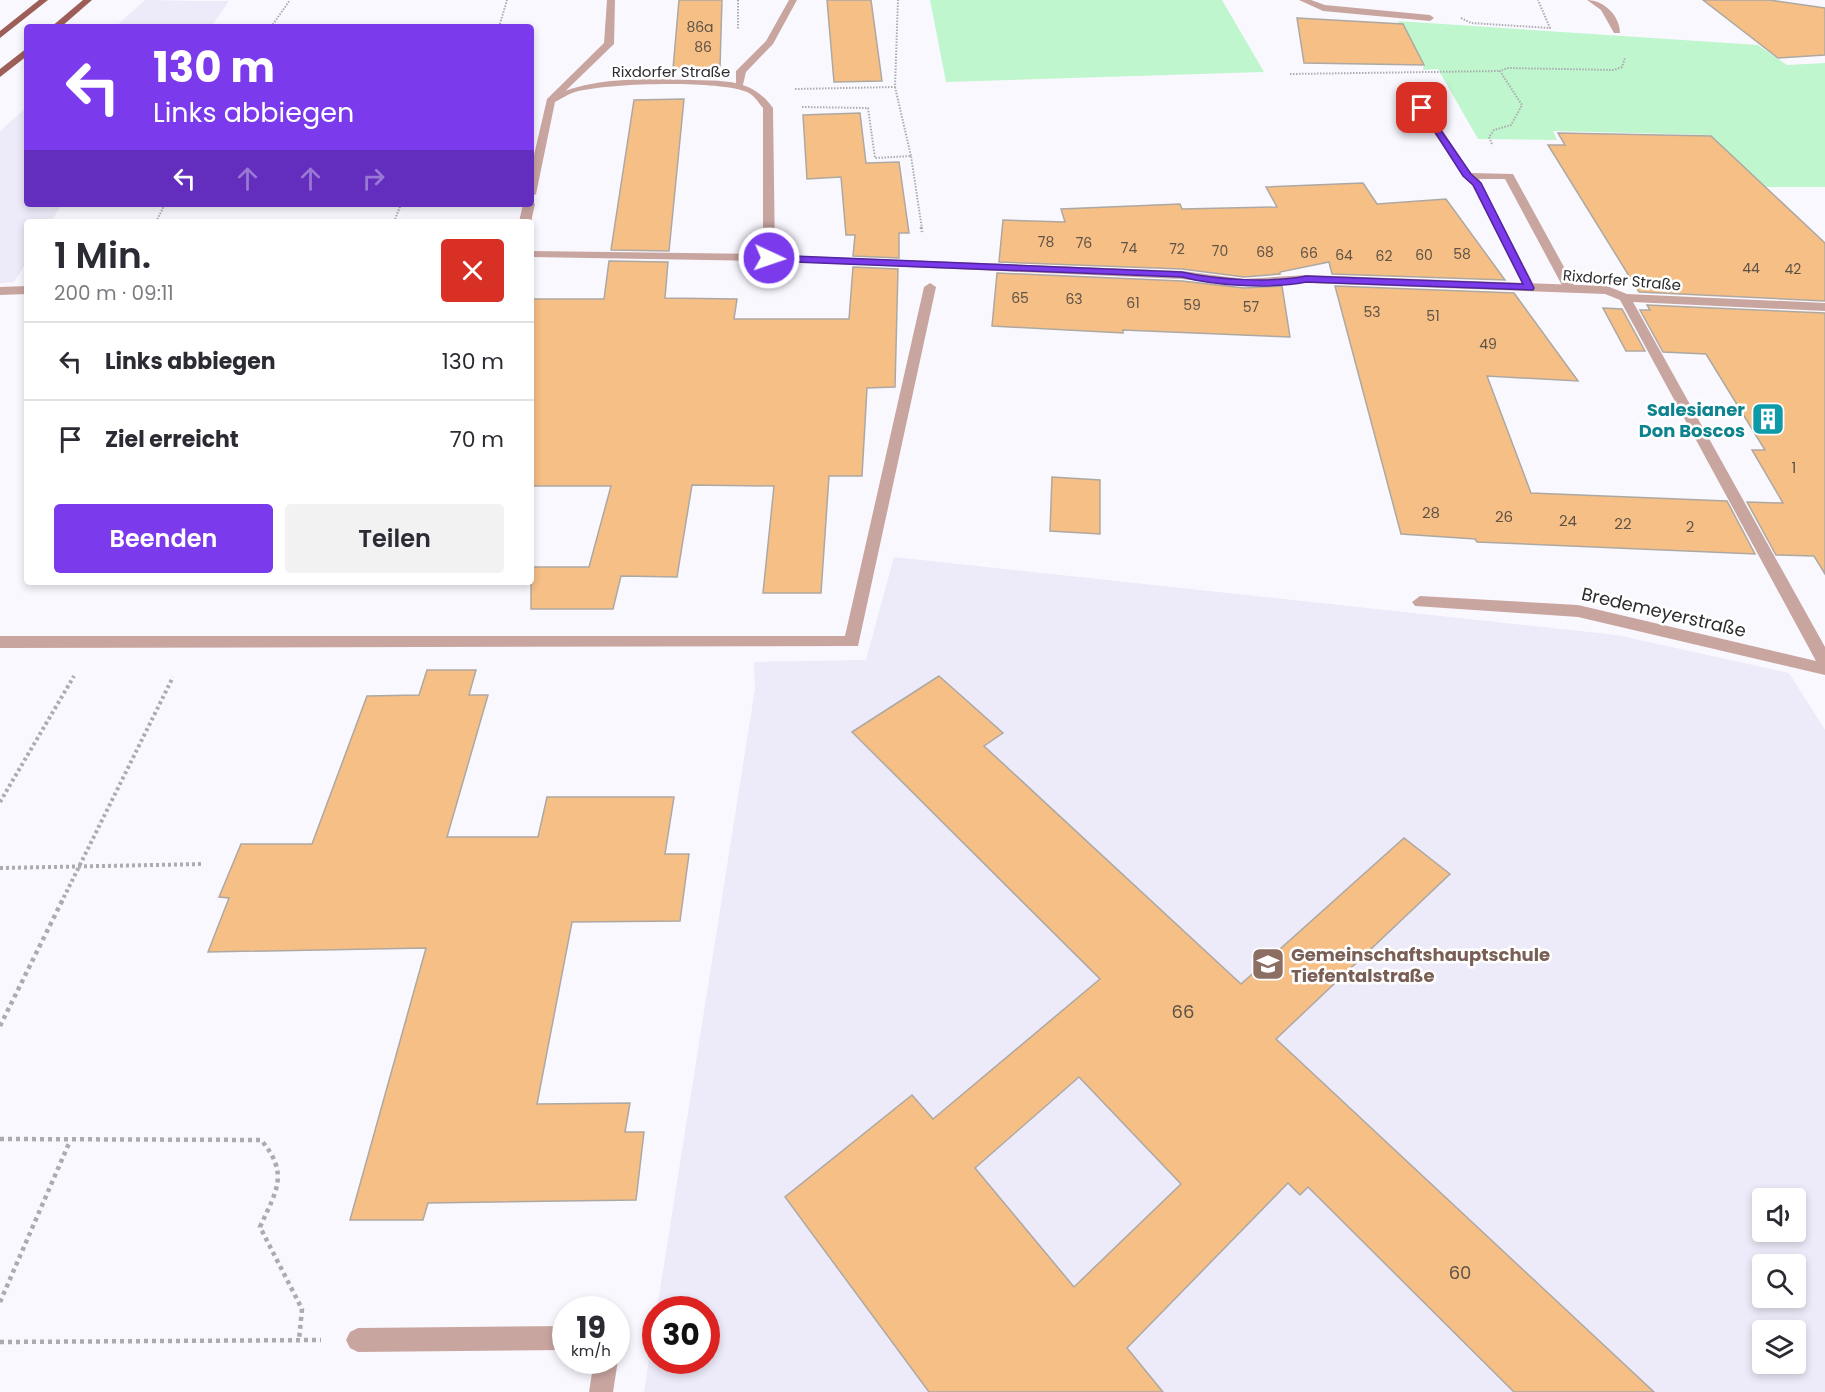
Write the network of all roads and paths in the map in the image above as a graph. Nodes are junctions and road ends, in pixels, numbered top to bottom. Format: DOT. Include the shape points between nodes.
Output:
graph roads {
  1 [pos="44,0"];
  2 [pos="88,0"];
  3 [pos="290,0"];
  4 [pos="507,0"];
  5 [pos="611,0"];
  6 [pos="793,0"];
  7 [pos="898,0"];
  8 [pos="1303,0"];
  9 [pos="1538,0"];
  10 [pos="1591,0"];
  11 [pos="1453,14"];
  12 [pos="1430,18"];
  13 [pos="60,24"];
  14 [pos="273,24"];
  15 [pos="500,24"];
  16 [pos="1617,32"];
  17 [pos="0,35"];
  18 [pos="24,54"];
  19 [pos="1626,56"];
  20 [pos="1500,71"];
  21 [pos="0,74"];
  22 [pos="1290,74"];
  23 [pos="739,87"];
  24 [pos="895,87"];
  25 [pos="759,96"];
  26 [pos="550,101"];
  27 [pos="768,108"];
  28 [pos="1422,108"];
  29 [pos="911,156"];
  30 [pos="1468,176"];
  31 [pos="1509,176"];
  32 [pos="534,179"];
  33 [pos="534,254"];
  34 [pos="769,258"];
  35 [pos="927,265"];
  36 [pos="930,286"];
  37 [pos="1529,288"];
  38 [pos="1570,289"];
  39 [pos="24,290"];
  40 [pos="0,291"];
  41 [pos="1625,298"];
  42 [pos="1825,307"];
  43 [pos="1420,602"];
  44 [pos="0,642"];
  45 [pos="94,642"];
  46 [pos="190,642"];
  47 [pos="1825,662"];
  48 [pos="1825,669"];
  49 [pos="0,802"];
  50 [pos="204,864"];
  51 [pos="81,866"];
  52 [pos="0,868"];
  53 [pos="0,1026"];
  54 [pos="0,1139"];
  55 [pos="70,1141"];
  56 [pos="0,1302"];
  57 [pos="552,1338"];
  58 [pos="299,1340"];
  59 [pos="357,1340"];
  60 [pos="0,1342"];
  61 [pos="604,1374"];
  62 [pos="602,1392"];
  1 -- 17 [label="main road"];
  2 -- 13 [label="main road"];
  3 -- 14 [label="path"];
  4 -- 15 [label="path"];
  5 -- 26 [label="street" via="609,44"];
  6 -- 23 [label="street" via="770,42 741,71"];
  7 -- 24 [label="path"];
  8 -- 12 [label="street" via="1323,8"];
  9 -- 11 [label="path" via="1550,27 1471,23"];
  10 -- 16 [label="street" via="1604,8"];
  18 -- 21 [label="main road"];
  19 -- 20 [label="path" via="1622,67 1614,70"];
  20 -- 22 [label="path"];
  20 -- 31 [label="path" via="1522,105 1511,125 1494,130 1489,137"];
  23 -- 25 [label="street, Rixdorfer Straße"];
  23 -- 26 [label="street, Rixdorfer Straße" via="601,86 573,90"];
  24 -- 25 [label="path" via="814,87"];
  24 -- 29 [label="path"];
  25 -- 27 [label="street, Rixdorfer Straße"];
  26 -- 32 [label="street"];
  27 -- 29 [label="path" via="868,108 875,158"];
  27 -- 34 [label="street"];
  28 -- 30 [label="street"];
  29 -- 35 [label="path"];
  30 -- 31 [label="street"];
  30 -- 37 [label="street" via="1477,183"];
  31 -- 38 [label="street"];
  33 -- 34 [label="street, Rixdorfer Straße"];
  34 -- 35 [label="street, Rixdorfer Straße"];
  35 -- 37 [label="street, Rixdorfer Straße" via="1182,274 1200,279"];
  36 -- 46 [label="street" via="852,642"];
  37 -- 38 [label="street, Rixdorfer Straße"];
  38 -- 41 [label="street, Rixdorfer Straße" via="1607,290"];
  39 -- 40 [label="street"];
  41 -- 42 [label="street, Rixdorfer Straße"];
  41 -- 47 [label="street"];
  43 -- 48 [label="street, Bredemeyerstraße" via="1578,611"];
  44 -- 45 [label="street"];
  45 -- 46 [label="street"];
  45 -- 49 [label="path"];
  46 -- 51 [label="path"];
  50 -- 51 [label="path"];
  51 -- 52 [label="path"];
  51 -- 53 [label="path"];
  54 -- 55 [label="path"];
  55 -- 56 [label="path"];
  55 -- 58 [label="path" via="261,1140 277,1156 281,1175 260,1227 302,1309"];
  57 -- 59 [label="street"];
  58 -- 59 [label="path"];
  58 -- 60 [label="path"];
  61 -- 62 [label="street"];
}
